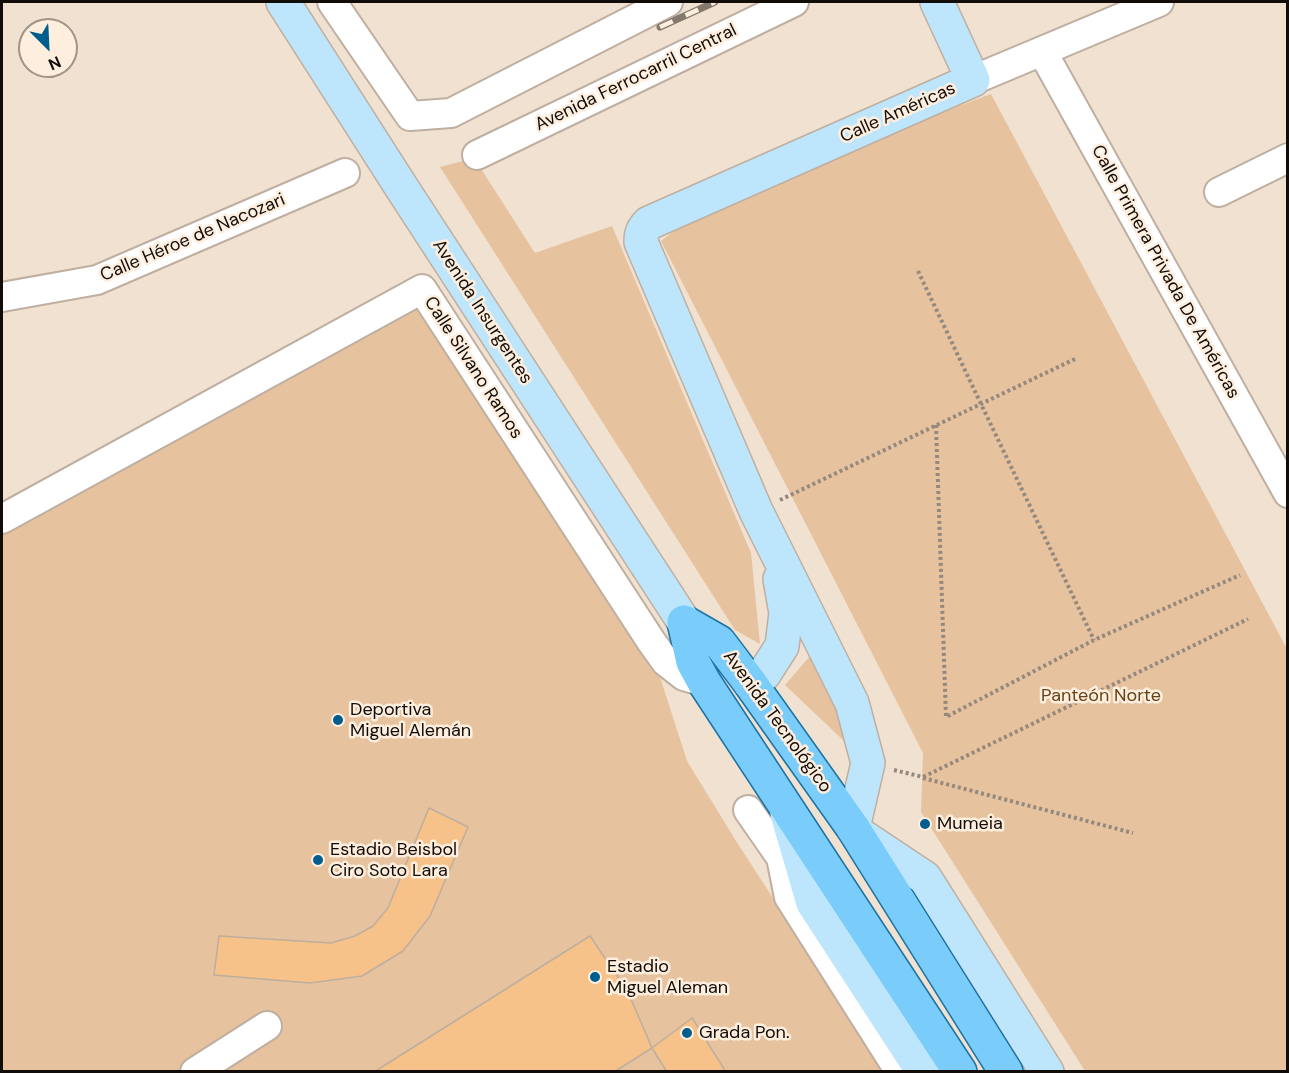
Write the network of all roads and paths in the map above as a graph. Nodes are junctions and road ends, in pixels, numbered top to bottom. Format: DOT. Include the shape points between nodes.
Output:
graph roads {
  1 [pos="283,2"];
  2 [pos="332,2"];
  3 [pos="794,2"];
  4 [pos="937,2"];
  5 [pos="1159,2"];
  6 [pos="662,3"];
  7 [pos="1042,51"];
  8 [pos="973,80"];
  9 [pos="477,155"];
  10 [pos="1287,158"];
  11 [pos="345,174"];
  12 [pos="1219,192"];
  13 [pos="918,271"];
  14 [pos="2,297"];
  15 [pos="1077,358"];
  16 [pos="981,404"];
  17 [pos="936,426"];
  18 [pos="1287,492"];
  19 [pos="756,511"];
  20 [pos="2,519"];
  21 [pos="776,550"];
  22 [pos="1240,575"];
  23 [pos="1248,619"];
  24 [pos="684,622"];
  25 [pos="1094,640"];
  26 [pos="704,682"];
  27 [pos="750,683"];
  28 [pos="868,763"];
  29 [pos="922,777"];
  30 [pos="784,804"];
  31 [pos="748,810"];
  32 [pos="855,830"];
  33 [pos="1133,833"];
  34 [pos="781,857"];
  35 [pos="813,903"];
  36 [pos="267,1026"];
  37 [pos="195,1071"];
  38 [pos="900,1071"];
  39 [pos="923,1071"];
  40 [pos="960,1071"];
  41 [pos="1006,1071"];
  42 [pos="1047,1071"];
  1 -- 24 [label="street, Avenida Insurgentes"];
  2 -- 6 [label="street" via="410,116 451,113"];
  3 -- 9 [label="street, Avenida Ferrocarril Central"];
  4 -- 8 [label="street"];
  5 -- 7 [label="street, Calle Américas"];
  7 -- 8 [label="street, Calle Américas"];
  7 -- 18 [label="street, Calle Primera Privada De Américas"];
  8 -- 19 [label="street, Calle Américas" via="649,223 642,232 641,242"];
  10 -- 12 [label="street"];
  11 -- 14 [label="street, Calle Héroe de Nacozari" via="97,280"];
  13 -- 16 [label="path"];
  15 -- 16 [label="path"];
  16 -- 17 [label="path"];
  16 -- 25 [label="path"];
  17 -- 19 [label="path"];
  17 -- 25 [label="path" via="946,717"];
  19 -- 21 [label="street"];
  20 -- 26 [label="street, Calle Silvano Ramos" via="422,289 666,662 684,676"];
  21 -- 27 [label="street" via="786,613 782,646 764,674"];
  21 -- 28 [label="street" via="852,703"];
  22 -- 25 [label="path"];
  23 -- 29 [label="path"];
  24 -- 26 [label="main road, Avenida Tecnológico" via="693,662"];
  24 -- 27 [label="main road, Avenida Tecnológico" via="719,642"];
  26 -- 30 [label="main road, Avenida Tecnológico"];
  27 -- 32 [label="main road, Avenida Tecnológico"];
  28 -- 29 [label="path"];
  28 -- 32 [label="street"];
  29 -- 33 [label="path"];
  30 -- 35 [label="street"];
  30 -- 40 [label="main road, Avenida Tecnológico"];
  31 -- 34 [label="street"];
  32 -- 41 [label="main road, Avenida Tecnológico"];
  32 -- 42 [label="street" via="925,878"];
  34 -- 35 [label="street"];
  34 -- 38 [label="street" via="789,897"];
  35 -- 39 [label="street"];
  36 -- 37 [label="street"];
}
